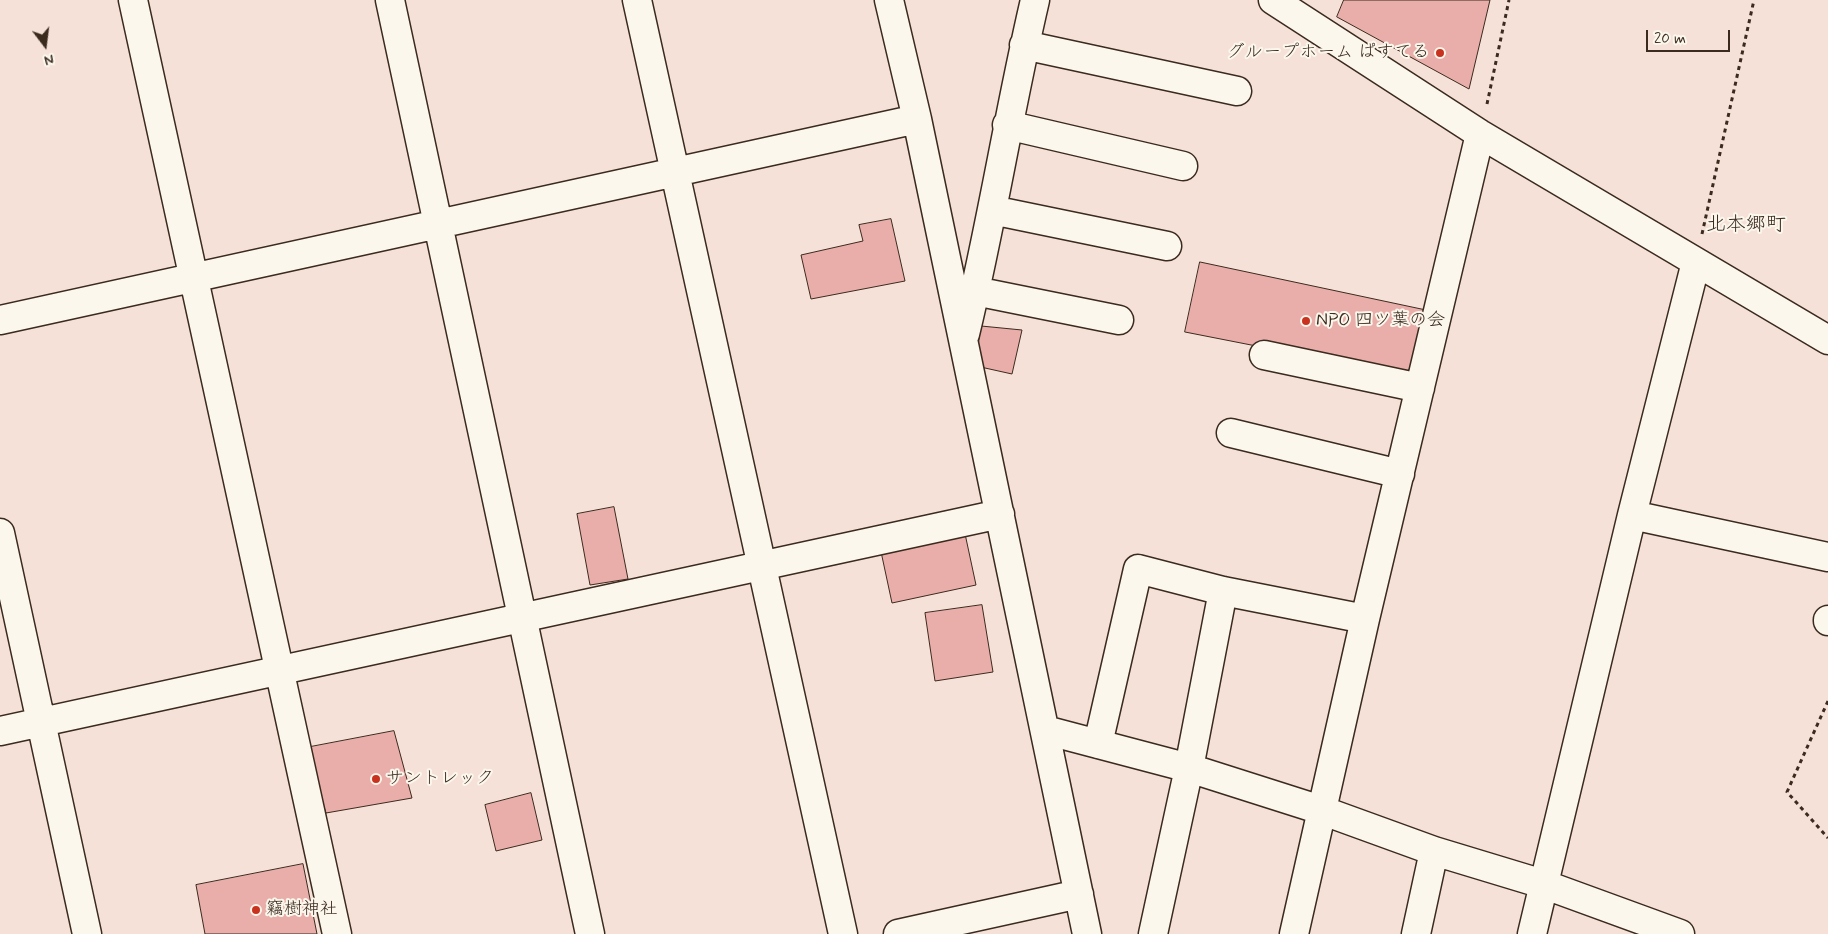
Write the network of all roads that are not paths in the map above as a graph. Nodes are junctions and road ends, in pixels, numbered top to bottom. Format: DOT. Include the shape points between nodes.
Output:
graph roads {
  1 [pos="133,0"];
  2 [pos="390,0"];
  3 [pos="637,0"];
  4 [pos="889,0"];
  5 [pos="1035,0"];
  6 [pos="1273,0"];
  7 [pos="1024,45"];
  8 [pos="1237,91"];
  9 [pos="917,119"];
  10 [pos="1007,125"];
  11 [pos="1480,134"];
  12 [pos="1183,166"];
  13 [pos="676,172"];
  14 [pos="992,210"];
  15 [pos="438,224"];
  16 [pos="1167,246"];
  17 [pos="1696,262"];
  18 [pos="194,277"];
  19 [pos="975,291"];
  20 [pos="0,320"];
  21 [pos="1118,320"];
  22 [pos="963,340"];
  23 [pos="1828,340"];
  24 [pos="1264,355"];
  25 [pos="1420,388"];
  26 [pos="1231,432"];
  27 [pos="1400,474"];
  28 [pos="1000,514"];
  29 [pos="1632,515"];
  30 [pos="0,533"];
  31 [pos="1828,556"];
  32 [pos="761,566"];
  33 [pos="1223,591"];
  34 [pos="522,618"];
  35 [pos="1365,619"];
  36 [pos="280,671"];
  37 [pos="41,723"];
  38 [pos="1045,730"];
  39 [pos="0,731"];
  40 [pos="1098,744"];
  41 [pos="1190,768"];
  42 [pos="1321,810"];
  43 [pos="1434,851"];
  44 [pos="1543,884"];
  45 [pos="1079,894"];
  46 [pos="87,934"];
  47 [pos="337,934"];
  48 [pos="590,934"];
  49 [pos="843,934"];
  50 [pos="898,934"];
  51 [pos="1088,934"];
  52 [pos="1153,934"];
  53 [pos="1294,934"];
  54 [pos="1416,934"];
  55 [pos="1532,934"];
  56 [pos="1680,934"];
  1 -- 18 [label="street"];
  2 -- 15 [label="street"];
  3 -- 13 [label="street"];
  4 -- 9 [label="street"];
  5 -- 7 [label="street"];
  6 -- 11 [label="street"];
  7 -- 8 [label="street"];
  7 -- 10 [label="street"];
  9 -- 13 [label="street"];
  9 -- 22 [label="street"];
  10 -- 12 [label="street"];
  10 -- 14 [label="street"];
  11 -- 17 [label="street"];
  11 -- 25 [label="street"];
  13 -- 15 [label="street"];
  13 -- 32 [label="street"];
  14 -- 16 [label="street"];
  14 -- 19 [label="street"];
  15 -- 18 [label="street"];
  15 -- 34 [label="street"];
  17 -- 23 [label="street"];
  17 -- 29 [label="street"];
  18 -- 20 [label="street"];
  18 -- 36 [label="street"];
  19 -- 21 [label="street"];
  19 -- 22 [label="street"];
  22 -- 28 [label="street"];
  24 -- 25 [label="street"];
  25 -- 27 [label="street"];
  26 -- 27 [label="street"];
  27 -- 35 [label="street"];
  28 -- 32 [label="street"];
  28 -- 38 [label="street"];
  29 -- 31 [label="street"];
  29 -- 44 [label="street"];
  30 -- 37 [label="street"];
  32 -- 34 [label="street"];
  32 -- 49 [label="street"];
  33 -- 35 [label="street"];
  33 -- 40 [label="street" via="1138,569"];
  33 -- 41 [label="street"];
  34 -- 36 [label="street"];
  34 -- 48 [label="street"];
  35 -- 42 [label="street"];
  36 -- 37 [label="street"];
  36 -- 47 [label="street"];
  37 -- 39 [label="street"];
  37 -- 46 [label="street"];
  38 -- 40 [label="street"];
  38 -- 45 [label="street"];
  40 -- 41 [label="street"];
  41 -- 42 [label="street"];
  41 -- 52 [label="street"];
  42 -- 43 [label="street"];
  42 -- 53 [label="street"];
  43 -- 44 [label="street"];
  43 -- 54 [label="street"];
  44 -- 55 [label="street"];
  44 -- 56 [label="street"];
  45 -- 50 [label="street"];
  45 -- 51 [label="street"];
}
